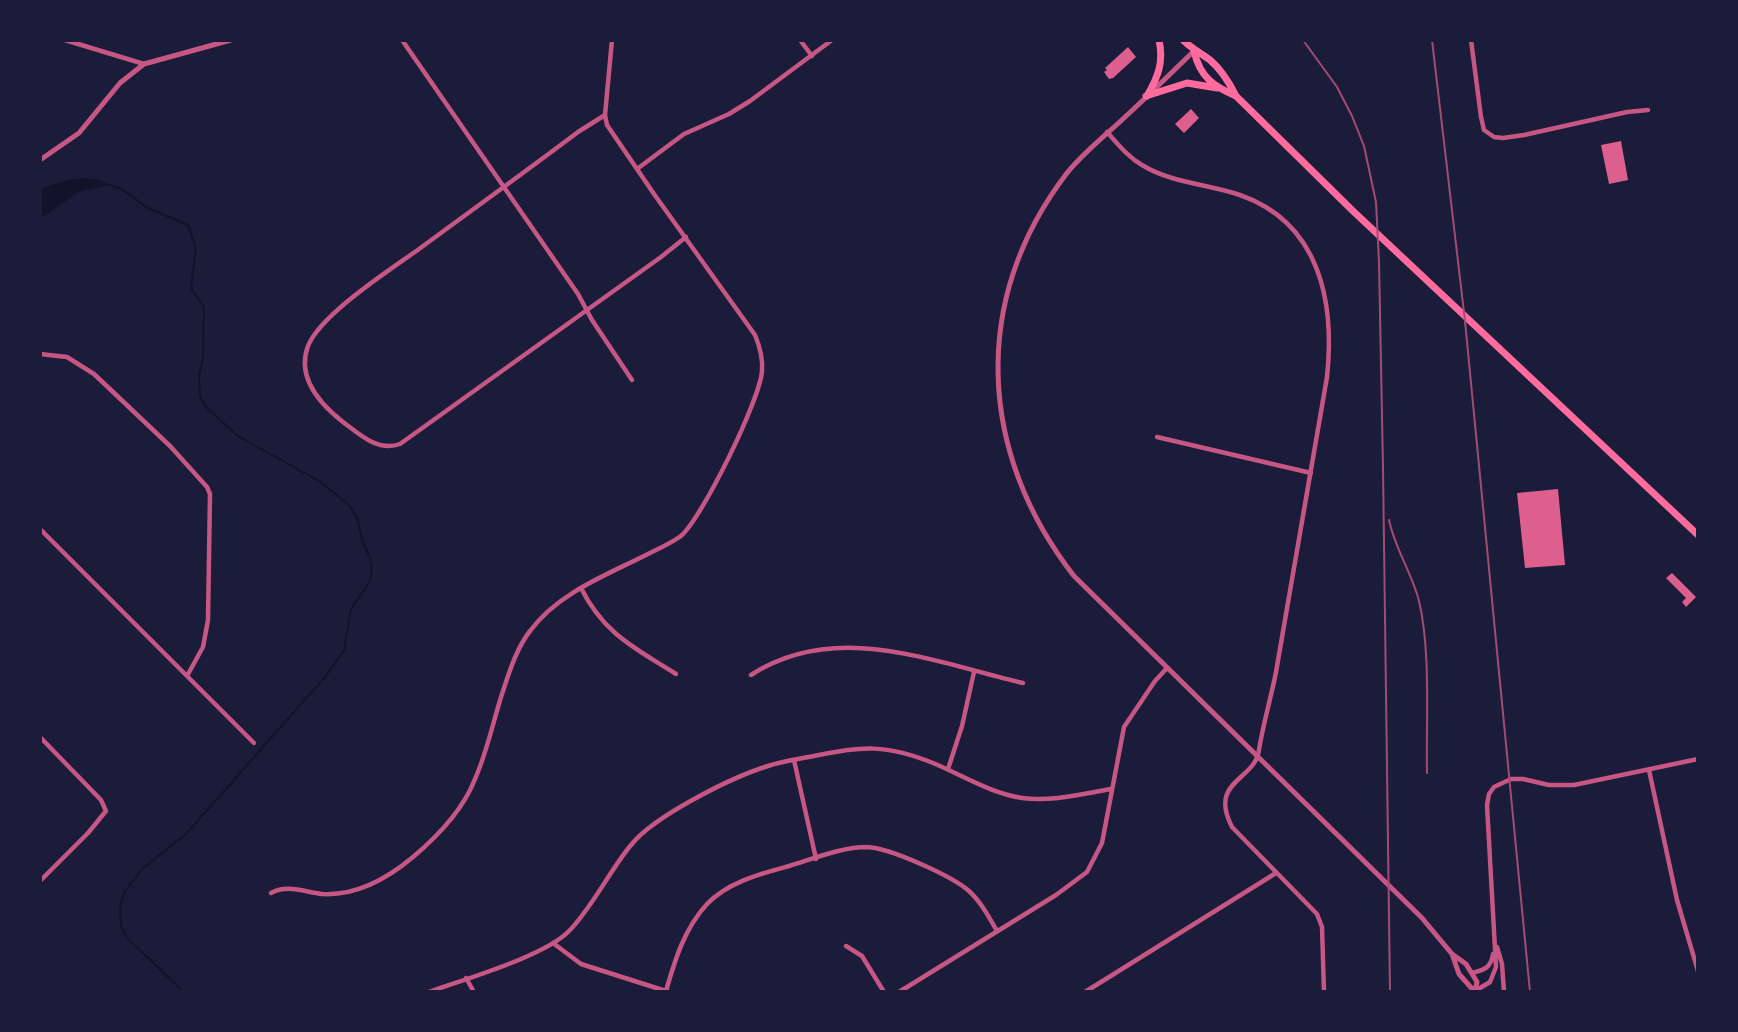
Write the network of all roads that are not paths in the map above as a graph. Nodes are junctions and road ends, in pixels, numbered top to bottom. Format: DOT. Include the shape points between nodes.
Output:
graph roads {
  1 [pos="65,40"];
  2 [pos="231,40"];
  3 [pos="402,40"];
  4 [pos="612,40"];
  5 [pos="800,40"];
  6 [pos="832,40"];
  7 [pos="1159,40"];
  8 [pos="1183,40"];
  9 [pos="1471,40"];
  10 [pos="1194,51"];
  11 [pos="812,56"];
  12 [pos="144,64"];
  13 [pos="1217,88"];
  14 [pos="1146,96"];
  15 [pos="1236,96"];
  16 [pos="1648,110"];
  17 [pos="605,115"];
  18 [pos="1107,132"];
  19 [pos="40,160"];
  20 [pos="637,169"];
  21 [pos="504,187"];
  22 [pos="686,237"];
  23 [pos="586,310"];
  24 [pos="40,354"];
  25 [pos="632,380"];
  26 [pos="1157,437"];
  27 [pos="1311,473"];
  28 [pos="40,529"];
  29 [pos="1698,535"];
  30 [pos="582,588"];
  31 [pos="1167,668"];
  32 [pos="974,672"];
  33 [pos="676,674"];
  34 [pos="751,675"];
  35 [pos="187,676"];
  36 [pos="1023,683"];
  37 [pos="40,737"];
  38 [pos="254,743"];
  39 [pos="1258,759"];
  40 [pos="1698,759"];
  41 [pos="794,760"];
  42 [pos="948,769"];
  43 [pos="1649,770"];
  44 [pos="1111,789"];
  45 [pos="816,859"];
  46 [pos="1276,873"];
  47 [pos="40,881"];
  48 [pos="271,893"];
  49 [pos="997,931"];
  50 [pos="554,943"];
  51 [pos="1496,943"];
  52 [pos="846,946"];
  53 [pos="1452,954"];
  54 [pos="1698,971"];
  55 [pos="1472,973"];
  56 [pos="466,978"];
  57 [pos="1504,989"];
  58 [pos="668,991"];
  59 [pos="1475,991"];
  60 [pos="429,992"];
  61 [pos="474,992"];
  62 [pos="884,992"];
  63 [pos="900,992"];
  64 [pos="1085,992"];
  65 [pos="1324,992"];
  66 [pos="1498,992"];
  1 -- 12 [label="street"];
  2 -- 12 [label="street"];
  3 -- 21 [label="street"];
  4 -- 17 [label="street"];
  5 -- 11 [label="street"];
  6 -- 11 [label="street"];
  7 -- 14 [label="main road" via="1161,63"];
  8 -- 10 [label="main road"];
  9 -- 16 [label="street" via="1480,117 1484,130 1494,137"];
  10 -- 13 [label="main road" via="1198,67"];
  10 -- 14 [label="street"];
  10 -- 15 [label="main road" via="1226,76"];
  11 -- 20 [label="street" via="750,101 684,134"];
  12 -- 19 [label="street" via="120,83 79,132"];
  13 -- 14 [label="main road" via="1187,83"];
  13 -- 15 [label="main road"];
  14 -- 18 [label="street"];
  15 -- 29 [label="main road"];
  17 -- 20 [label="street" via="609,129"];
  17 -- 21 [label="street"];
  18 -- 27 [label="street" via="1151,170 1262,205 1287,223 1307,249 1324,288 1330,334"];
  18 -- 31 [label="street" via="1067,174 1039,214 1024,247 1002,325 1001,410 1015,471 1051,545 1084,587"];
  20 -- 22 [label="street"];
  21 -- 23 [label="street"];
  21 -- 23 [label="street" via="373,282 318,331 305,360 316,397 372,442 395,445"];
  22 -- 23 [label="street"];
  22 -- 30 [label="street" via="755,335 762,366 759,389 688,528 672,542"];
  23 -- 25 [label="street"];
  24 -- 35 [label="street" via="67,357 94,374 207,487 208,620 203,647"];
  26 -- 27 [label="street"];
  27 -- 39 [label="street"];
  28 -- 35 [label="street"];
  30 -- 33 [label="street" via="610,630"];
  30 -- 48 [label="street" via="547,612 524,638 476,779 457,812 431,841 393,872 354,891 325,894 289,888"];
  31 -- 39 [label="street"];
  31 -- 44 [label="street" via="1124,727"];
  32 -- 34 [label="street" via="852,646 779,660"];
  32 -- 36 [label="street"];
  32 -- 42 [label="street"];
  35 -- 38 [label="street"];
  37 -- 47 [label="street" via="101,800 106,811"];
  39 -- 46 [label="street" via="1227,793 1226,810 1232,827"];
  39 -- 53 [label="street" via="1422,918"];
  40 -- 43 [label="street"];
  41 -- 42 [label="street" via="876,748"];
  41 -- 45 [label="street"];
  41 -- 50 [label="street" via="746,775 654,823 631,845 569,931"];
  42 -- 44 [label="street" via="1024,798"];
  43 -- 51 [label="street" via="1574,785 1511,779 1492,790 1487,805"];
  43 -- 54 [label="street" via="1677,900"];
  44 -- 49 [label="street" via="1102,843 1087,872"];
  45 -- 49 [label="street" via="866,847 900,855 967,890"];
  45 -- 58 [label="street" via="752,876 714,898 688,931"];
  46 -- 64 [label="street"];
  46 -- 65 [label="street" via="1317,914 1322,927"];
  49 -- 63 [label="street"];
  50 -- 56 [label="street"];
  50 -- 58 [label="street" via="582,964"];
  51 -- 55 [label="street" via="1490,965"];
  51 -- 57 [label="street"];
  51 -- 59 [label="street" via="1493,979"];
  52 -- 62 [label="street" via="862,956"];
  53 -- 55 [label="street"];
  53 -- 59 [label="street" via="1459,974"];
  55 -- 59 [label="street"];
  56 -- 60 [label="street"];
  56 -- 61 [label="street"];
  57 -- 66 [label="street"];
}
